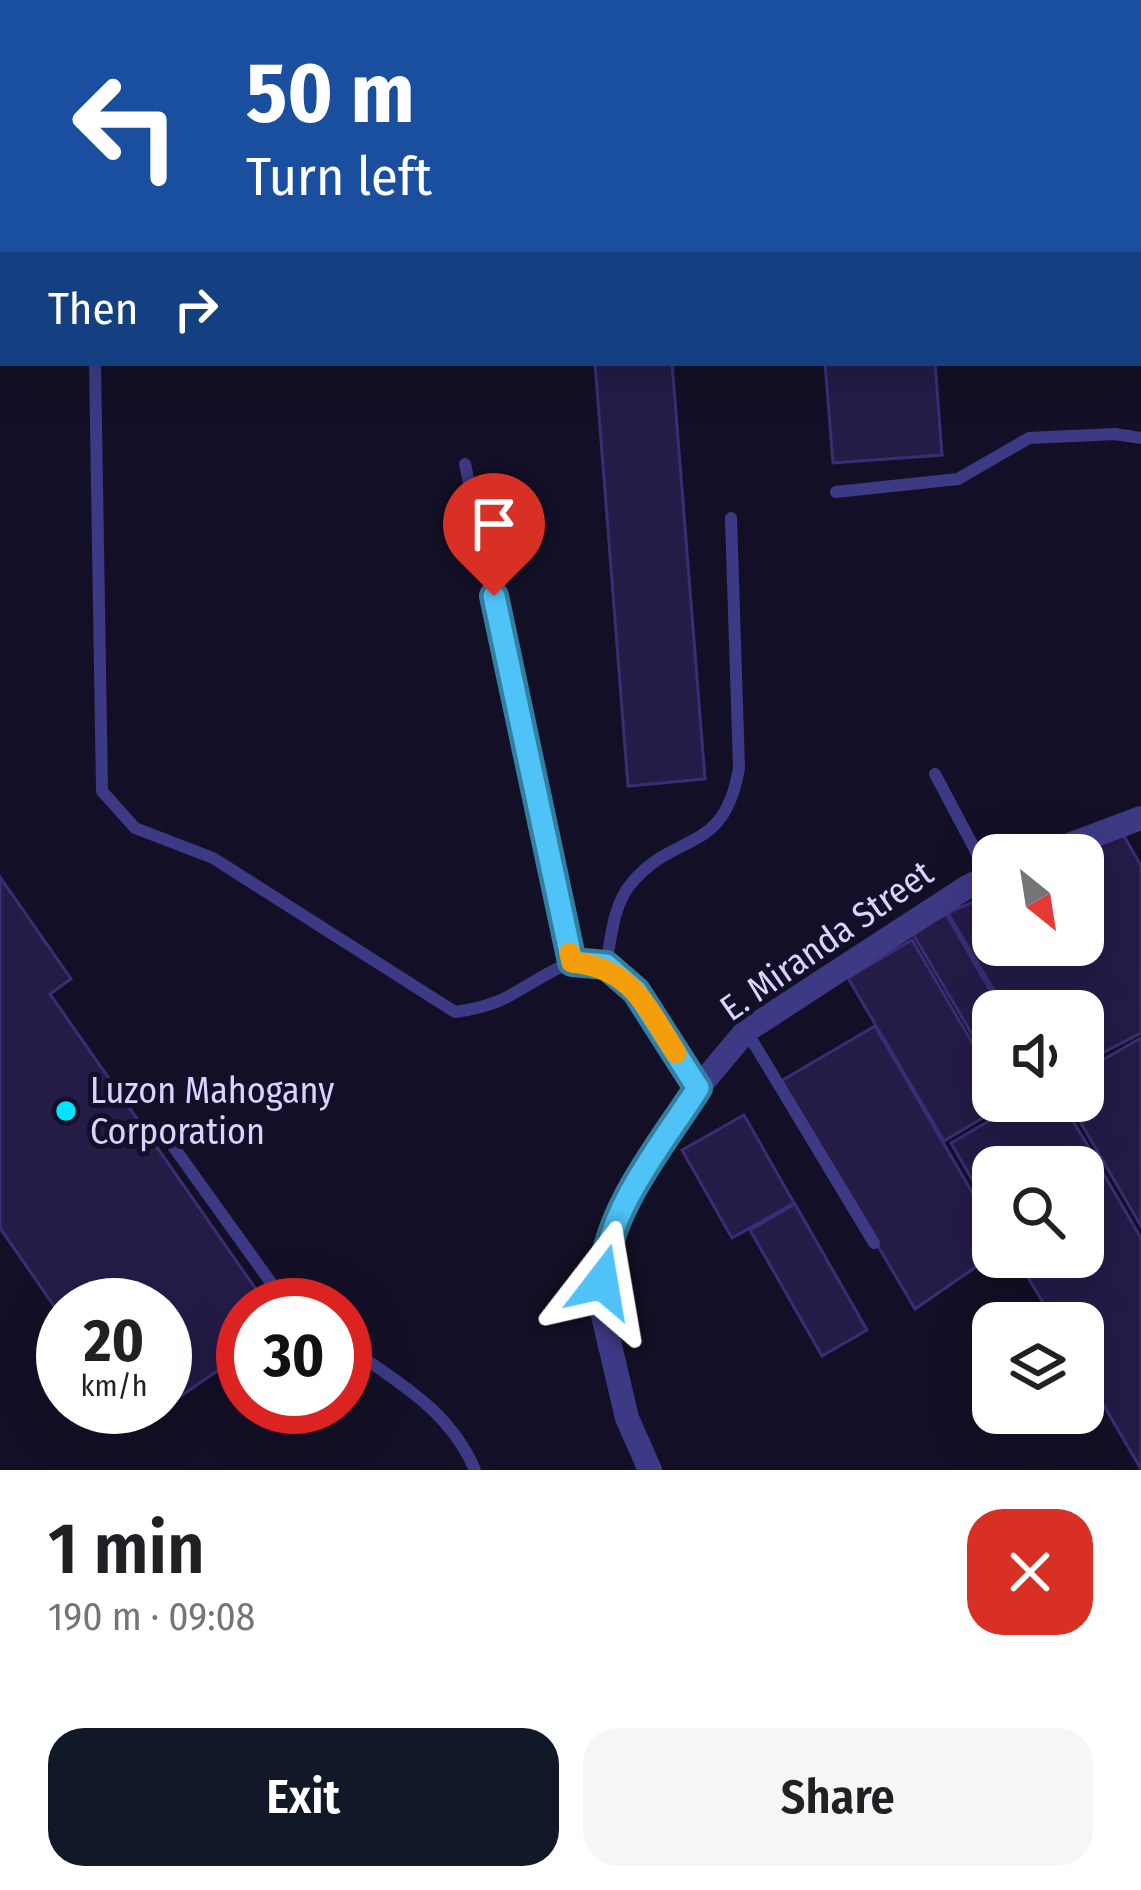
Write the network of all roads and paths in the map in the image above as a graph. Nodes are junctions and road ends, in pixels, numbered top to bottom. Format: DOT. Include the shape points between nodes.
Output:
graph roads {
  1 [pos="95,366"];
  2 [pos="1141,438"];
  3 [pos="465,464"];
  4 [pos="836,492"];
  5 [pos="731,518"];
  6 [pos="935,774"];
  7 [pos="1141,818"];
  8 [pos="1098,834"];
  9 [pos="972,841"];
  10 [pos="972,885"];
  11 [pos="572,962"];
  12 [pos="606,965"];
  13 [pos="746,1031"];
  14 [pos="698,1088"];
  15 [pos="160,1127"];
  16 [pos="874,1243"];
  17 [pos="268,1278"];
  18 [pos="372,1364"];
  19 [pos="475,1470"];
  20 [pos="650,1470"];
  1 -- 11 [label="lane" via="102,790 135,828 213,858 454,1012 496,1006"];
  2 -- 4 [label="lane" via="1029,438 958,479"];
  3 -- 11 [label="lane"];
  5 -- 12 [label="lane" via="734,797 724,820 630,885"];
  6 -- 9 [label="lane"];
  7 -- 8 [label="street"];
  10 -- 13 [label="street, E. Miranda Street"];
  11 -- 12 [label="lane"];
  12 -- 14 [label="lane" via="636,991"];
  13 -- 14 [label="street, E. Miranda Street"];
  13 -- 16 [label="lane"];
  14 -- 20 [label="street, E. Miranda Street" via="632,1190 604,1257 601,1307 627,1418"];
  15 -- 17 [label="lane"];
  18 -- 19 [label="lane" via="437,1409"];
}
